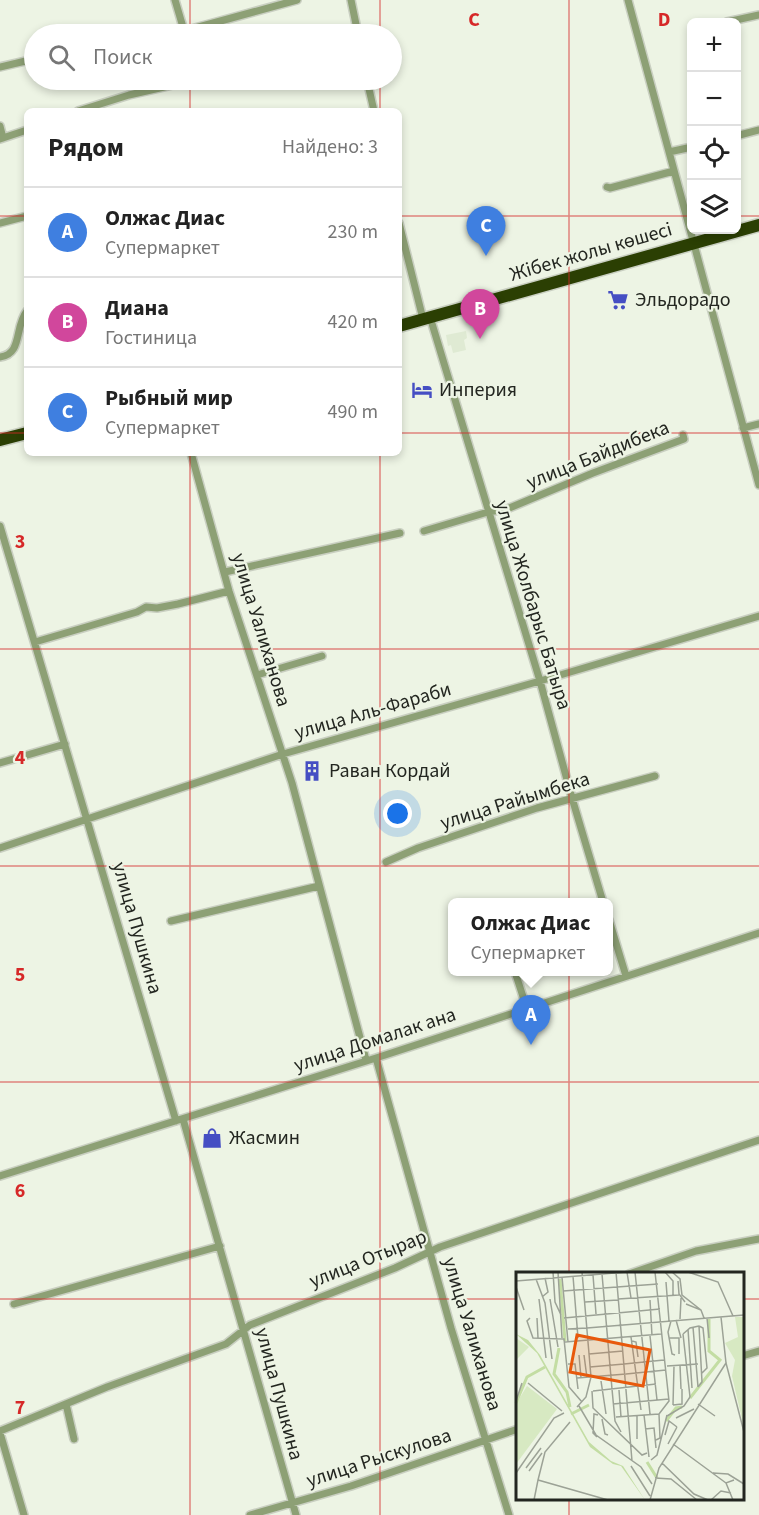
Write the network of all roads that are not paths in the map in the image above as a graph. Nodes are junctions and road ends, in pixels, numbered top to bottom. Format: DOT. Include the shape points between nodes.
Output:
graph roads {
  1 [pos="175,0"];
  2 [pos="297,0"];
  3 [pos="351,0"];
  4 [pos="628,0"];
  5 [pos="759,15"];
  6 [pos="741,19"];
  7 [pos="182,24"];
  8 [pos="216,24"];
  9 [pos="356,24"];
  10 [pos="24,61"];
  11 [pos="0,67"];
  12 [pos="151,90"];
  13 [pos="369,90"];
  14 [pos="88,108"];
  15 [pos="373,108"];
  16 [pos="0,126"];
  17 [pos="759,130"];
  18 [pos="24,131"];
  19 [pos="741,135"];
  20 [pos="2,138"];
  21 [pos="687,148"];
  22 [pos="669,152"];
  23 [pos="674,171"];
  24 [pos="607,187"];
  25 [pos="24,217"];
  26 [pos="0,223"];
  27 [pos="759,225"];
  28 [pos="402,234"];
  29 [pos="694,244"];
  30 [pos="24,315"];
  31 [pos="426,318"];
  32 [pos="402,325"];
  33 [pos="0,357"];
  34 [pos="759,424"];
  35 [pos="743,428"];
  36 [pos="24,434"];
  37 [pos="683,435"];
  38 [pos="0,440"];
  39 [pos="192,456"];
  40 [pos="759,485"];
  41 [pos="488,512"];
  42 [pos="0,526"];
  43 [pos="424,531"];
  44 [pos="400,533"];
  45 [pos="225,572"];
  46 [pos="229,591"];
  47 [pos="759,616"];
  48 [pos="35,642"];
  49 [pos="322,656"];
  50 [pos="257,675"];
  51 [pos="540,681"];
  52 [pos="65,744"];
  53 [pos="284,754"];
  54 [pos="0,763"];
  55 [pos="655,776"];
  56 [pos="572,798"];
  57 [pos="88,820"];
  58 [pos="0,848"];
  59 [pos="386,862"];
  60 [pos="319,886"];
  61 [pos="602,898"];
  62 [pos="171,921"];
  63 [pos="613,933"];
  64 [pos="759,933"];
  65 [pos="516,976"];
  66 [pos="626,976"];
  67 [pos="527,1009"];
  68 [pos="376,1058"];
  69 [pos="366,1060"];
  70 [pos="180,1120"];
  71 [pos="759,1140"];
  72 [pos="0,1176"];
  73 [pos="759,1239"];
  74 [pos="220,1246"];
  75 [pos="430,1251"];
  76 [pos="635,1272"];
  77 [pos="14,1304"];
  78 [pos="243,1328"];
  79 [pos="759,1351"];
  80 [pos="744,1355"];
  81 [pos="66,1404"];
  82 [pos="516,1429"];
  83 [pos="0,1432"];
  84 [pos="74,1439"];
  85 [pos="486,1439"];
  86 [pos="292,1503"];
  87 [pos="24,1515"];
  88 [pos="250,1515"];
  89 [pos="296,1515"];
  90 [pos="509,1515"];
  1 -- 7 [label="street"];
  2 -- 8 [label="street"];
  3 -- 9 [label="street"];
  4 -- 22 [label="street"];
  5 -- 6 [label="street"];
  10 -- 11 [label="street"];
  12 -- 14 [label="street"];
  13 -- 15 [label="street"];
  16 -- 20 [label="street"];
  17 -- 19 [label="street"];
  18 -- 20 [label="street"];
  21 -- 22 [label="street"];
  22 -- 23 [label="street"];
  23 -- 24 [label="street"];
  23 -- 29 [label="street"];
  25 -- 26 [label="street"];
  27 -- 29 [label="highway, Жібек жолы көшесі"];
  28 -- 31 [label="street, улица Жолбарыс Батыра"];
  29 -- 31 [label="highway, Жібек жолы көшесі"];
  29 -- 35 [label="street"];
  30 -- 33 [label="street" via="13,352"];
  31 -- 32 [label="highway, Жібек жолы көшесі"];
  31 -- 41 [label="street, улица Жолбарыс Батыра"];
  34 -- 35 [label="street"];
  35 -- 40 [label="street"];
  36 -- 38 [label="highway"];
  37 -- 41 [label="street, улица Байдибека" via="684,439 524,503"];
  39 -- 45 [label="street, улица Уалиханова"];
  41 -- 43 [label="street, улица Байдибека"];
  41 -- 51 [label="street, улица Жолбарыс Батыра"];
  42 -- 48 [label="street, улица Пушкина"];
  44 -- 45 [label="street"];
  45 -- 46 [label="street, улица Уалиханова"];
  46 -- 48 [label="street" via="178,604 146,607"];
  46 -- 50 [label="street, улица Уалиханова"];
  47 -- 51 [label="street, улица Аль-Фараби"];
  48 -- 52 [label="street, улица Пушкина"];
  49 -- 50 [label="street"];
  50 -- 53 [label="street, улица Уалиханова"];
  51 -- 53 [label="street, улица Аль-Фараби"];
  51 -- 56 [label="street, улица Жолбарыс Батыра"];
  52 -- 54 [label="street"];
  52 -- 57 [label="street, улица Пушкина"];
  53 -- 57 [label="street, улица Аль-Фараби"];
  53 -- 60 [label="street, улица Уалиханова"];
  55 -- 56 [label="street, улица Райымбека"];
  56 -- 59 [label="street, улица Райымбека"];
  56 -- 61 [label="street, улица Жолбарыс Батыра"];
  57 -- 58 [label="street, улица Аль-Фараби"];
  57 -- 70 [label="street, улица Пушкина"];
  60 -- 62 [label="street"];
  60 -- 69 [label="street, улица Уалиханова"];
  63 -- 66 [label="street"];
  64 -- 66 [label="street, улица Домалак ана"];
  65 -- 67 [label="street"];
  66 -- 67 [label="street, улица Домалак ана"];
  67 -- 68 [label="street, улица Домалак ана"];
  68 -- 69 [label="street, улица Домалак ана"];
  68 -- 75 [label="street, улица Уалиханова"];
  69 -- 70 [label="street, улица Домалак ана"];
  70 -- 72 [label="street, улица Домалак ана"];
  70 -- 74 [label="street, улица Пушкина"];
  71 -- 75 [label="street, улица Отырар"];
  73 -- 76 [label="street" via="696,1251"];
  74 -- 77 [label="street"];
  74 -- 78 [label="street, улица Пушкина"];
  75 -- 78 [label="street, улица Отырар"];
  75 -- 85 [label="street, улица Уалиханова"];
  78 -- 81 [label="street, улица Отырар" via="226,1344"];
  78 -- 86 [label="street, улица Пушкина"];
  79 -- 80 [label="street"];
  81 -- 83 [label="street, улица Отырар"];
  81 -- 84 [label="street"];
  82 -- 85 [label="street, улица Рыскулова"];
  83 -- 87 [label="street"];
  85 -- 86 [label="street, улица Рыскулова"];
  85 -- 90 [label="street, улица Уалиханова"];
  86 -- 88 [label="street, улица Рыскулова"];
  86 -- 89 [label="street, улица Пушкина"];
}
